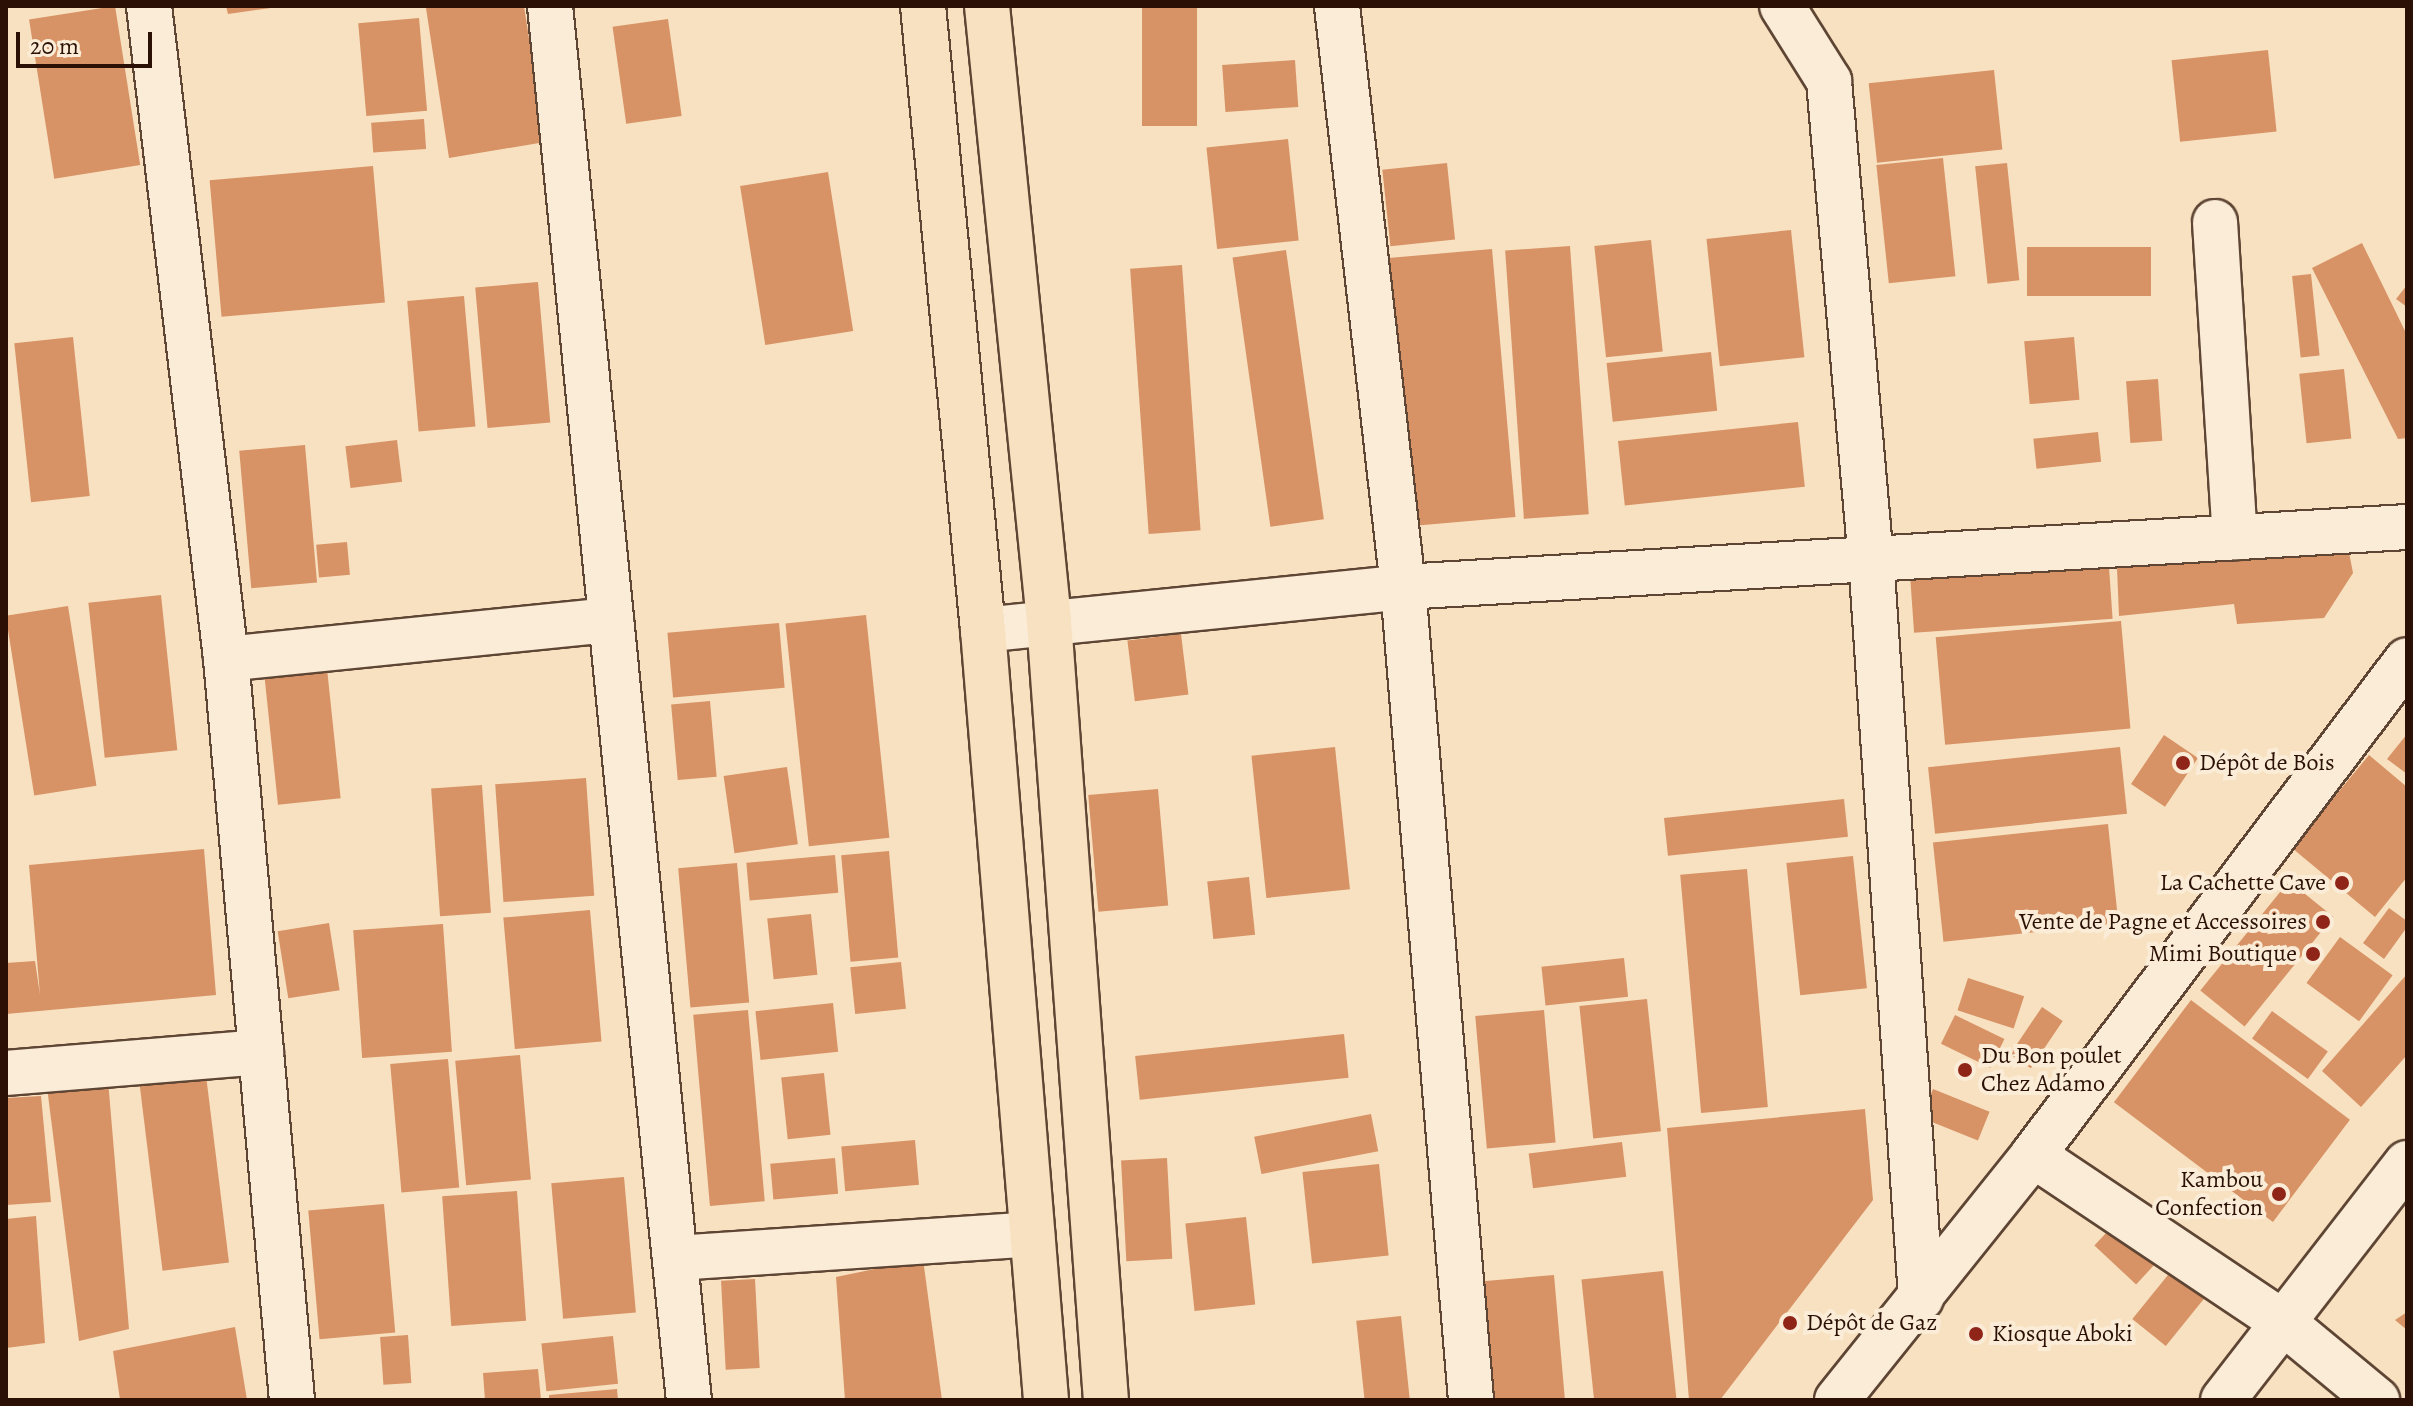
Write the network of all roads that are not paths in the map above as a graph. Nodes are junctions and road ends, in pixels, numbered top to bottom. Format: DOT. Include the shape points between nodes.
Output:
graph roads {
  1 [pos="149,6"];
  2 [pos="550,6"];
  3 [pos="923,6"];
  4 [pos="987,6"];
  5 [pos="1337,6"];
  6 [pos="1782,6"];
  7 [pos="2215,222"];
  8 [pos="2407,527"];
  9 [pos="2235,537"];
  10 [pos="1871,558"];
  11 [pos="1403,587"];
  12 [pos="611,620"];
  13 [pos="1049,621"];
  14 [pos="983,630"];
  15 [pos="226,659"];
  16 [pos="2407,660"];
  17 [pos="261,1052"];
  18 [pos="6,1073"];
  19 [pos="2033,1155"];
  20 [pos="2407,1163"];
  21 [pos="1032,1234"];
  22 [pos="675,1258"];
  23 [pos="1921,1298"];
  24 [pos="2284,1323"];
  25 [pos="292,1400"];
  26 [pos="689,1400"];
  27 [pos="1046,1400"];
  28 [pos="1106,1400"];
  29 [pos="1471,1400"];
  30 [pos="1837,1400"];
  31 [pos="2223,1400"];
  32 [pos="2377,1400"];
  1 -- 15 [label="street"];
  2 -- 12 [label="street"];
  3 -- 14 [label="main road"];
  4 -- 13 [label="main road"];
  5 -- 11 [label="street"];
  6 -- 10 [label="street" via="1829,81"];
  7 -- 9 [label="street"];
  8 -- 9 [label="street"];
  9 -- 10 [label="street"];
  10 -- 11 [label="street"];
  10 -- 23 [label="street"];
  11 -- 13 [label="street"];
  11 -- 29 [label="street"];
  12 -- 15 [label="street"];
  12 -- 22 [label="street"];
  13 -- 14 [label="street"];
  13 -- 28 [label="main road"];
  14 -- 21 [label="main road"];
  15 -- 17 [label="street"];
  16 -- 19 [label="street"];
  17 -- 18 [label="street"];
  17 -- 25 [label="street"];
  19 -- 23 [label="street"];
  19 -- 24 [label="street"];
  20 -- 24 [label="street"];
  21 -- 22 [label="street"];
  21 -- 27 [label="main road"];
  22 -- 26 [label="street"];
  23 -- 30 [label="street"];
  24 -- 31 [label="street"];
  24 -- 32 [label="street"];
}
